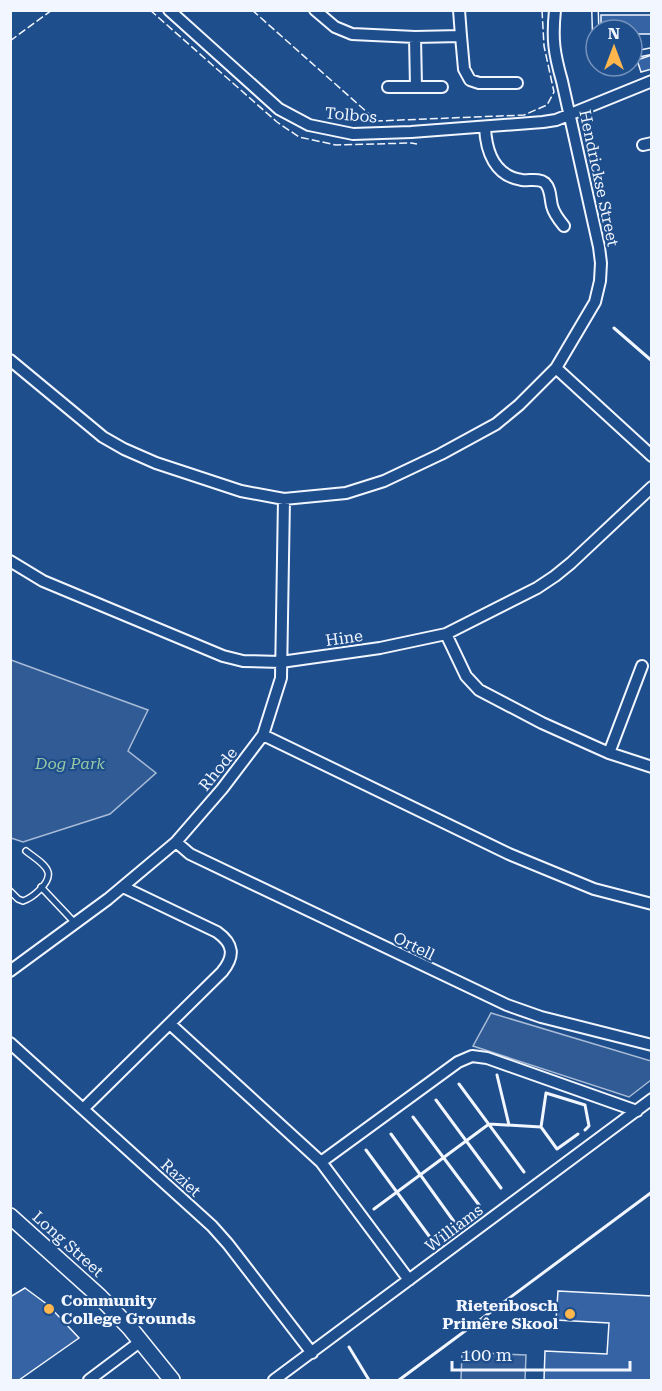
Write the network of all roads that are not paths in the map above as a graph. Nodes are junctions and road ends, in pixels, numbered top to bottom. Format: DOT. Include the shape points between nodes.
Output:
graph roads {
  1 [pos="169,10"];
  2 [pos="315,10"];
  3 [pos="459,10"];
  4 [pos="555,10"];
  5 [pos="461,36"];
  6 [pos="415,37"];
  7 [pos="651,81"];
  8 [pos="516,83"];
  9 [pos="388,87"];
  10 [pos="416,87"];
  11 [pos="442,87"];
  12 [pos="570,113"];
  13 [pos="485,128"];
  14 [pos="564,226"];
  15 [pos="10,360"];
  16 [pos="556,368"];
  17 [pos="651,456"];
  18 [pos="651,487"];
  19 [pos="284,499"];
  20 [pos="10,561"];
  21 [pos="446,634"];
  22 [pos="281,662"];
  23 [pos="642,666"];
  24 [pos="263,735"];
  25 [pos="609,753"];
  26 [pos="651,767"];
  27 [pos="176,842"];
  28 [pos="26,851"];
  29 [pos="41,887"];
  30 [pos="123,887"];
  31 [pos="10,891"];
  32 [pos="651,904"];
  33 [pos="75,923"];
  34 [pos="10,971"];
  35 [pos="170,1024"];
  36 [pos="10,1043"];
  37 [pos="651,1045"];
  38 [pos="651,1099"];
  39 [pos="83,1109"];
  40 [pos="637,1111"];
  41 [pos="321,1162"];
  42 [pos="10,1216"];
  43 [pos="409,1280"];
  44 [pos="141,1341"];
  45 [pos="312,1353"];
  46 [pos="89,1380"];
  47 [pos="172,1380"];
  48 [pos="274,1380"];
  1 -- 13 [label="street, Tolbos" via="279,109 309,125 353,134"];
  2 -- 6 [label="street" via="335,27 352,34"];
  3 -- 5 [label="street"];
  4 -- 12 [label="street, Hendrickse Street" via="552,36"];
  5 -- 6 [label="street"];
  5 -- 8 [label="street" via="464,69 470,80"];
  6 -- 10 [label="street"];
  7 -- 12 [label="street, Tolbos"];
  9 -- 10 [label="street"];
  10 -- 11 [label="street"];
  12 -- 13 [label="street, Tolbos" via="543,122"];
  12 -- 16 [label="street, Hendrickse Street" via="601,263 595,303"];
  13 -- 14 [label="street" via="488,152 497,166 513,177 546,184 553,208"];
  15 -- 19 [label="street, Hendrickse Street" via="103,437 124,449 242,491"];
  16 -- 17 [label="street"];
  16 -- 19 [label="street, Hendrickse Street" via="496,424 403,472 346,493"];
  18 -- 21 [label="street, Hine" via="555,576"];
  19 -- 22 [label="street, Rhode"];
  20 -- 22 [label="street, Hine" via="74,595 224,656"];
  21 -- 22 [label="street, Hine"];
  21 -- 25 [label="street" via="466,676 479,690"];
  22 -- 24 [label="street, Rhode" via="281,678"];
  23 -- 25 [label="street"];
  24 -- 27 [label="street, Rhode"];
  24 -- 32 [label="street" via="508,854 594,889"];
  25 -- 26 [label="street"];
  27 -- 30 [label="street, Rhode"];
  27 -- 37 [label="street, Ortell" via="201,860 507,1005"];
  28 -- 29 [label="lane" via="48,872"];
  29 -- 31 [label="lane" via="23,901"];
  29 -- 33 [label="lane"];
  30 -- 33 [label="street, Rhode"];
  30 -- 35 [label="street" via="218,932 231,948 227,966"];
  33 -- 34 [label="street, Rhode"];
  35 -- 39 [label="street"];
  35 -- 41 [label="street"];
  36 -- 39 [label="street, Raziet"];
  38 -- 40 [label="street, Williams"];
  39 -- 45 [label="street, Raziet" via="212,1226"];
  40 -- 41 [label="street" via="472,1056 418,1089"];
  40 -- 43 [label="street, Williams"];
  41 -- 43 [label="street"];
  42 -- 44 [label="street, Long Street" via="99,1296"];
  43 -- 45 [label="street, Williams"];
  44 -- 46 [label="street"];
  44 -- 47 [label="street, Long Street"];
  45 -- 48 [label="street, Williams"];
}
